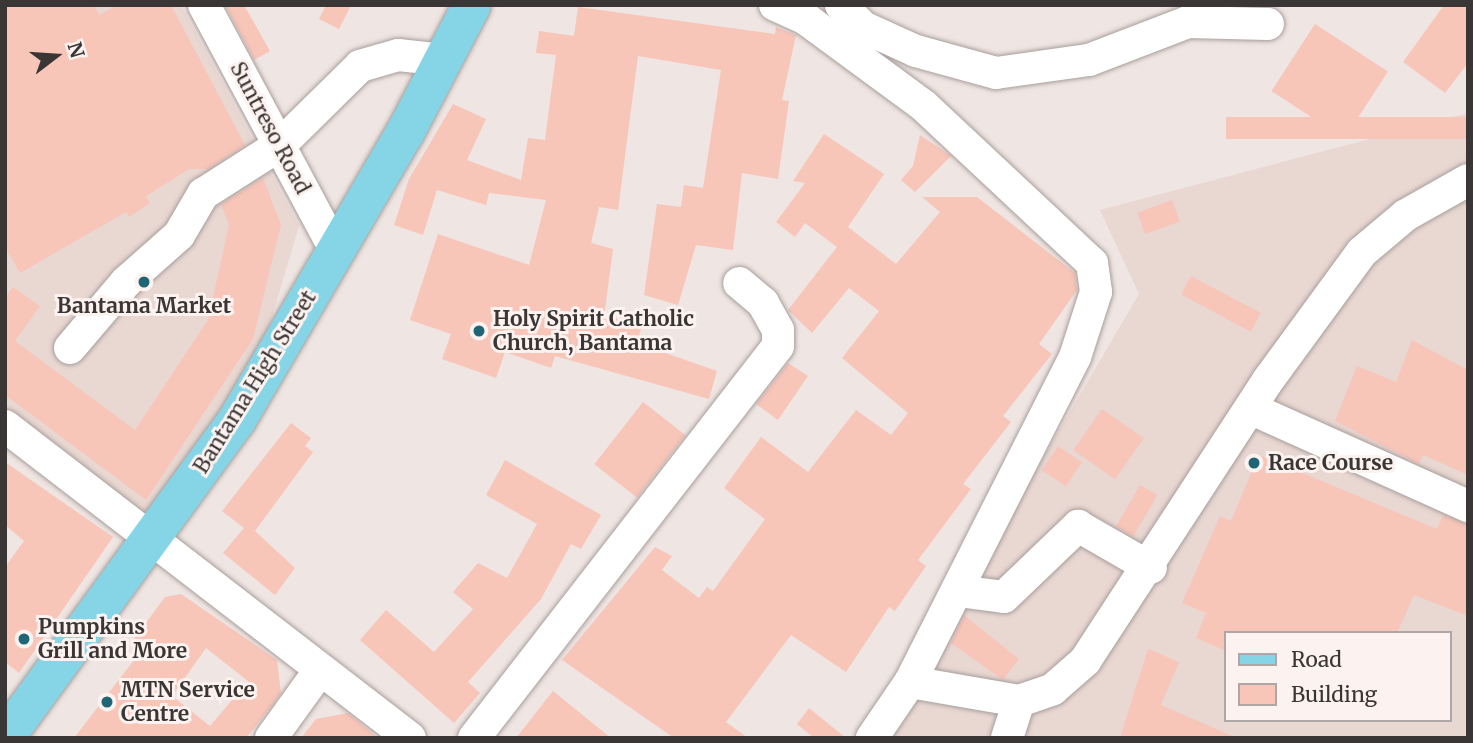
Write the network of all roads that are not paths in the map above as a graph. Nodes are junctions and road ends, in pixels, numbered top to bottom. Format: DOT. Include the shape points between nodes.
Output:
graph roads {
  1 [pos="204,5"];
  2 [pos="472,5"];
  3 [pos="775,5"];
  4 [pos="841,5"];
  5 [pos="1268,24"];
  6 [pos="444,60"];
  7 [pos="280,145"];
  8 [pos="1468,180"];
  9 [pos="336,251"];
  10 [pos="739,283"];
  11 [pos="70,348"];
  12 [pos="1254,410"];
  13 [pos="5,426"];
  14 [pos="1468,506"];
  15 [pos="153,539"];
  16 [pos="1150,568"];
  17 [pos="958,590"];
  18 [pos="320,670"];
  19 [pos="911,682"];
  20 [pos="1019,701"];
  21 [pos="5,738"];
  22 [pos="271,738"];
  23 [pos="410,738"];
  24 [pos="474,738"];
  25 [pos="872,738"];
  26 [pos="1007,738"];
  1 -- 7 [label="street, Suntreso Road"];
  2 -- 6 [label="main road, Bantama High Street"];
  3 -- 17 [label="street" via="806,19 924,106 1092,263 1090,320"];
  4 -- 5 [label="street" via="863,26 916,51 996,73 1089,60 1188,22"];
  6 -- 7 [label="street" via="398,55 360,66"];
  6 -- 9 [label="main road, Bantama High Street"];
  7 -- 9 [label="street, Suntreso Road"];
  7 -- 11 [label="street" via="203,194 179,235 126,282"];
  8 -- 12 [label="street" via="1406,215 1362,252 1269,379"];
  9 -- 15 [label="main road, Bantama High Street" via="237,420"];
  10 -- 24 [label="street" via="763,303 778,330 778,346"];
  12 -- 14 [label="street"];
  12 -- 16 [label="street"];
  13 -- 15 [label="street"];
  15 -- 18 [label="street"];
  15 -- 21 [label="main road, Bantama High Street"];
  16 -- 17 [label="street" via="1078,526 1004,597"];
  16 -- 20 [label="street" via="1085,661 1054,689"];
  17 -- 19 [label="street"];
  18 -- 22 [label="street"];
  18 -- 23 [label="street"];
  19 -- 20 [label="street"];
  19 -- 25 [label="street"];
  20 -- 26 [label="street"];
}
